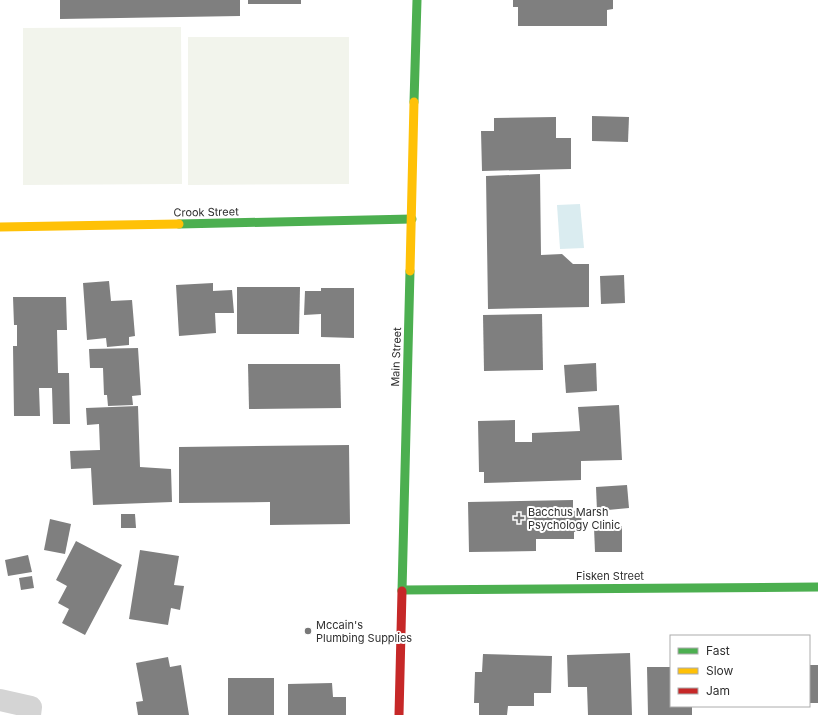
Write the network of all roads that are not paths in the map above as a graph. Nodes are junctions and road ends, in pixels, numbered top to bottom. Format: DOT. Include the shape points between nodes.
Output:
graph roads {
  1 [pos="417,0"];
  2 [pos="412,219"];
  3 [pos="0,228"];
  4 [pos="818,587"];
  5 [pos="402,590"];
  6 [pos="0,700"];
  7 [pos="30,715"];
  8 [pos="399,715"];
  1 -- 2 [label="street, Main Street"];
  2 -- 3 [label="street, Crook Street"];
  2 -- 5 [label="street, Main Street"];
  4 -- 5 [label="street, Fisken Street"];
  5 -- 8 [label="street, Main Street"];
  6 -- 7 [label="street" via="31,707"];
}
